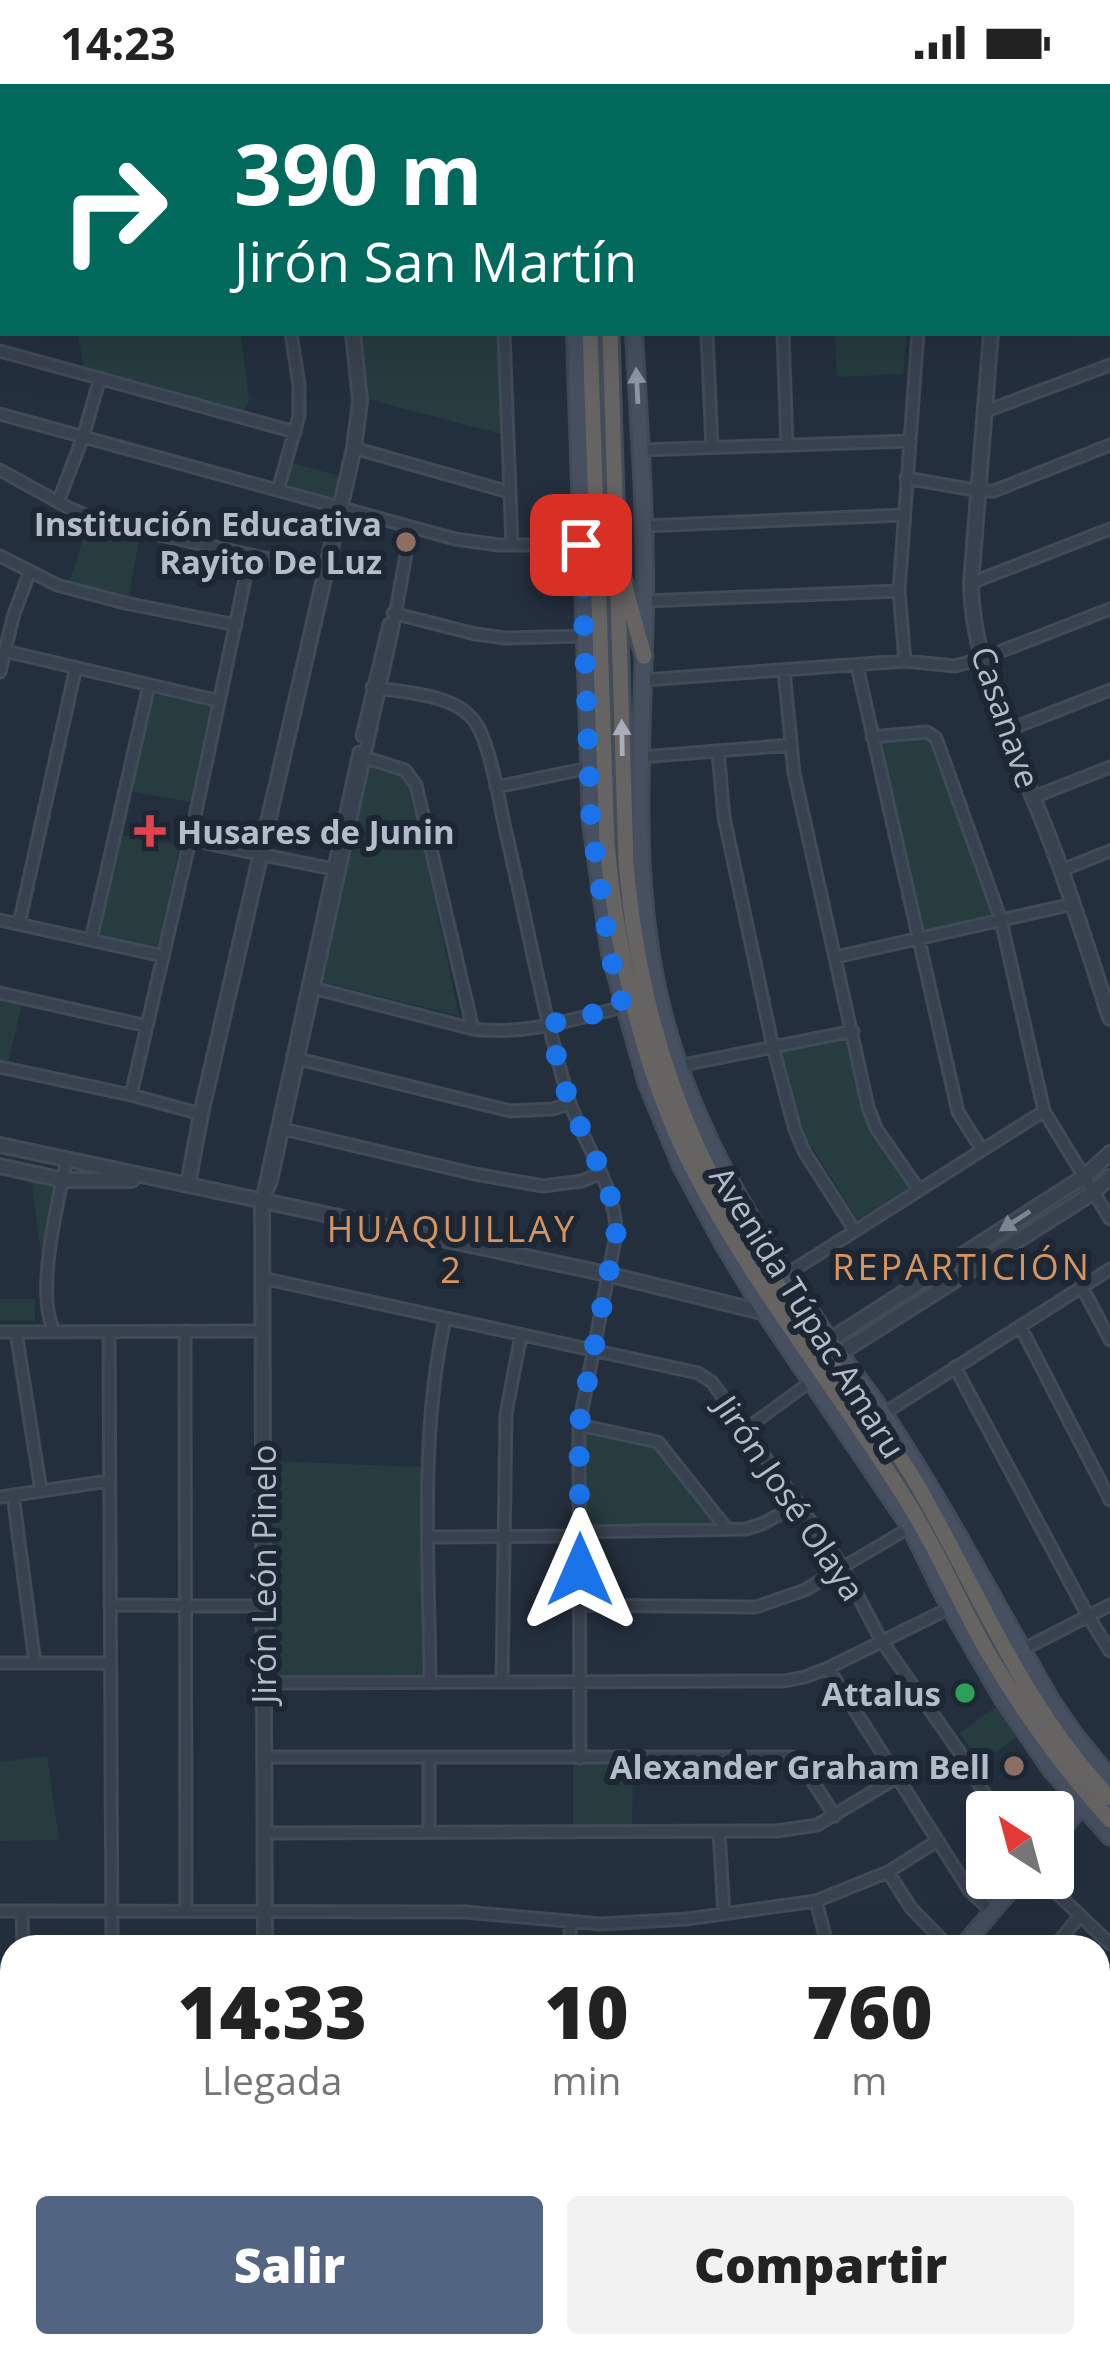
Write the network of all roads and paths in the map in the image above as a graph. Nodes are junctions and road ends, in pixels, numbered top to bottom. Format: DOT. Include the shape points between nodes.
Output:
graph roads {
  1 [pos="292,336"];
  2 [pos="353,336"];
  3 [pos="504,336"];
  4 [pos="575,336"];
  5 [pos="590,336"];
  6 [pos="610,336"];
  7 [pos="634,336"];
  8 [pos="707,336"];
  9 [pos="783,336"];
  10 [pos="917,336"];
  11 [pos="991,336"];
  12 [pos="0,351"];
  13 [pos="1110,364"];
  14 [pos="100,378"];
  15 [pos="986,411"];
  16 [pos="0,414"];
  17 [pos="295,432"];
  18 [pos="83,437"];
  19 [pos="909,441"];
  20 [pos="787,444"];
  21 [pos="1110,445"];
  22 [pos="712,446"];
  23 [pos="354,448"];
  24 [pos="641,450"];
  25 [pos="0,470"];
  26 [pos="906,478"];
  27 [pos="278,490"];
  28 [pos="980,491"];
  29 [pos="509,492"];
  30 [pos="58,502"];
  31 [pos="340,508"];
  32 [pos="903,515"];
  33 [pos="644,526"];
  34 [pos="410,527"];
  35 [pos="1110,529"];
  36 [pos="512,545"];
  37 [pos="581,545"];
  38 [pos="616,554"];
  39 [pos="250,555"];
  40 [pos="0,556"];
  41 [pos="324,571"];
  42 [pos="30,572"];
  43 [pos="971,583"];
  44 [pos="899,591"];
  45 [pos="645,601"];
  46 [pos="1110,609"];
  47 [pos="393,614"];
  48 [pos="236,625"];
  49 [pos="584,636"];
  50 [pos="5,651"];
  51 [pos="644,656"];
  52 [pos="981,659"];
  53 [pos="905,662"];
  54 [pos="857,666"];
  55 [pos="76,668"];
  56 [pos="784,670"];
  57 [pos="0,672"];
  58 [pos="643,680"];
  59 [pos="149,685"];
  60 [pos="375,688"];
  61 [pos="1110,690"];
  62 [pos="219,701"];
  63 [pos="1008,730"];
  64 [pos="872,736"];
  65 [pos="791,746"];
  66 [pos="718,752"];
  67 [pos="361,757"];
  68 [pos="640,758"];
  69 [pos="1110,767"];
  70 [pos="590,768"];
  71 [pos="496,787"];
  72 [pos="1034,797"];
  73 [pos="190,840"];
  74 [pos="1110,850"];
  75 [pos="261,856"];
  76 [pos="336,869"];
  77 [pos="1062,870"];
  78 [pos="1072,904"];
  79 [pos="0,920"];
  80 [pos="1001,920"];
  81 [pos="19,924"];
  82 [pos="919,938"];
  83 [pos="91,940"];
  84 [pos="163,956"];
  85 [pos="836,957"];
  86 [pos="310,987"];
  87 [pos="0,993"];
  88 [pos="623,1007"];
  89 [pos="1110,1018"];
  90 [pos="550,1024"];
  91 [pos="147,1026"];
  92 [pos="473,1029"];
  93 [pos="853,1030"];
  94 [pos="772,1047"];
  95 [pos="294,1058"];
  96 [pos="679,1066"];
  97 [pos="0,1067"];
  98 [pos="131,1095"];
  99 [pos="570,1103"];
  100 [pos="1044,1111"];
  101 [pos="201,1114"];
  102 [pos="279,1128"];
  103 [pos="0,1145"];
  104 [pos="982,1150"];
  105 [pos="1110,1153"];
  106 [pos="67,1160"];
  107 [pos="0,1166"];
  108 [pos="601,1173"];
  109 [pos="1085,1176"];
  110 [pos="1110,1178"];
  111 [pos="63,1180"];
  112 [pos="158,1180"];
  113 [pos="188,1184"];
  114 [pos="919,1190"];
  115 [pos="1094,1192"];
  116 [pos="262,1201"];
  117 [pos="1110,1219"];
  118 [pos="855,1231"];
  119 [pos="1110,1269"];
  120 [pos="607,1274"];
  121 [pos="787,1274"];
  122 [pos="268,1280"];
  123 [pos="1082,1287"];
  124 [pos="723,1301"];
  125 [pos="764,1312"];
  126 [pos="445,1318"];
  127 [pos="780,1324"];
  128 [pos="1020,1326"];
  129 [pos="185,1331"];
  130 [pos="262,1331"];
  131 [pos="0,1332"];
  132 [pos="16,1332"];
  133 [pos="55,1332"];
  134 [pos="109,1332"];
  135 [pos="520,1335"];
  136 [pos="805,1339"];
  137 [pos="1110,1340"];
  138 [pos="593,1351"];
  139 [pos="832,1351"];
  140 [pos="956,1367"];
  141 [pos="812,1381"];
  142 [pos="883,1414"];
  143 [pos="579,1425"];
  144 [pos="747,1428"];
  145 [pos="110,1480"];
  146 [pos="41,1491"];
  147 [pos="13,1495"];
  148 [pos="0,1497"];
  149 [pos="1110,1500"];
  150 [pos="799,1504"];
  151 [pos="910,1527"];
  152 [pos="728,1529"];
  153 [pos="580,1534"];
  154 [pos="503,1536"];
  155 [pos="429,1537"];
  156 [pos="843,1567"];
  157 [pos="110,1605"];
  158 [pos="580,1605"];
  159 [pos="1110,1605"];
  160 [pos="184,1606"];
  161 [pos="263,1606"];
  162 [pos="950,1608"];
  163 [pos="1088,1616"];
  164 [pos="881,1640"];
  165 [pos="1022,1650"];
  166 [pos="1110,1651"];
  167 [pos="0,1663"];
  168 [pos="35,1663"];
  169 [pos="110,1663"];
  170 [pos="828,1668"];
  171 [pos="579,1681"];
  172 [pos="430,1682"];
  173 [pos="502,1682"];
  174 [pos="264,1683"];
  175 [pos="264,1756"];
  176 [pos="429,1757"];
  177 [pos="580,1757"];
  178 [pos="898,1777"];
  179 [pos="1110,1778"];
  180 [pos="983,1791"];
  181 [pos="1110,1798"];
  182 [pos="1081,1807"];
  183 [pos="1074,1815"];
  184 [pos="835,1816"];
  185 [pos="1110,1820"];
  186 [pos="430,1832"];
  187 [pos="718,1832"];
  188 [pos="264,1833"];
  189 [pos="1110,1837"];
  190 [pos="937,1841"];
  191 [pos="888,1872"];
  192 [pos="1003,1899"];
  193 [pos="1061,1899"];
  194 [pos="816,1901"];
  195 [pos="186,1910"];
  196 [pos="265,1910"];
  197 [pos="0,1911"];
  198 [pos="22,1911"];
  199 [pos="112,1911"];
  200 [pos="992,1912"];
  201 [pos="724,1914"];
  202 [pos="1079,1917"];
  203 [pos="572,1921"];
  204 [pos="23,1935"];
  205 [pos="112,1935"];
  206 [pos="265,1935"];
  207 [pos="570,1935"];
  208 [pos="825,1935"];
  209 [pos="937,1935"];
  210 [pos="972,1935"];
  211 [pos="1064,1935"];
  212 [pos="1100,1935"];
  1 -- 17 [label="street"];
  2 -- 23 [label="street" via="360,401"];
  3 -- 29 [label="street"];
  4 -- 37 [label="main road, Avenida Túpac Amaru"];
  5 -- 127 [label="highway, Avenida Túpac Amaru" via="605,824 617,929 642,1033 683,1148"];
  6 -- 38 [label="highway, Avenida Túpac Amaru"];
  24 -- 7 [label="main road, Avenida Túpac Amaru, one-way"];
  8 -- 22 [label="street"];
  9 -- 20 [label="street"];
  10 -- 19 [label="street"];
  11 -- 15 [label="street, Casanave"];
  12 -- 14 [label="street"];
  13 -- 15 [label="street"];
  14 -- 17 [label="street"];
  14 -- 18 [label="street"];
  15 -- 28 [label="street, Casanave"];
  16 -- 18 [label="street"];
  17 -- 27 [label="street"];
  18 -- 27 [label="street"];
  18 -- 30 [label="street"];
  19 -- 20 [label="street"];
  19 -- 26 [label="street"];
  20 -- 22 [label="street"];
  21 -- 28 [label="street"];
  22 -- 24 [label="street"];
  23 -- 29 [label="street"];
  23 -- 31 [label="street"];
  24 -- 33 [label="main road, Avenida Túpac Amaru"];
  25 -- 30 [label="street"];
  26 -- 28 [label="street"];
  26 -- 32 [label="street"];
  27 -- 31 [label="street"];
  28 -- 43 [label="street, Casanave"];
  29 -- 36 [label="street"];
  30 -- 39 [label="street" via="105,523"];
  31 -- 34 [label="street"];
  31 -- 41 [label="street"];
  32 -- 33 [label="street"];
  32 -- 44 [label="street"];
  33 -- 45 [label="main road, Avenida Túpac Amaru"];
  34 -- 36 [label="street"];
  34 -- 47 [label="street, Jirón León Pinelo"];
  35 -- 43 [label="street"];
  36 -- 37 [label="street"];
  37 -- 49 [label="main road, Avenida Túpac Amaru"];
  38 -- 51 [label="highway"];
  136 -- 38 [label="highway, Avenida Túpac Amaru, one-way" via="698,1147 648,1002 626,862"];
  39 -- 41 [label="street"];
  39 -- 48 [label="street"];
  40 -- 42 [label="street"];
  41 -- 75 [label="street"];
  42 -- 48 [label="street" via="125,603"];
  42 -- 50 [label="street"];
  43 -- 52 [label="street, Casanave"];
  44 -- 45 [label="street"];
  44 -- 53 [label="street"];
  45 -- 51 [label="main road, Avenida Túpac Amaru"];
  46 -- 52 [label="street"];
  47 -- 49 [label="street" via="506,638"];
  47 -- 60 [label="street, Jirón León Pinelo"];
  48 -- 62 [label="street"];
  49 -- 70 [label="main road, Avenida Túpac Amaru"];
  50 -- 55 [label="street"];
  50 -- 57 [label="street"];
  51 -- 58 [label="main road, Avenida Túpac Amaru"];
  52 -- 53 [label="street" via="956,666"];
  52 -- 63 [label="street, Casanave"];
  53 -- 54 [label="street"];
  54 -- 56 [label="street"];
  54 -- 64 [label="street"];
  55 -- 59 [label="street"];
  55 -- 81 [label="street"];
  56 -- 58 [label="street"];
  56 -- 65 [label="street"];
  58 -- 68 [label="main road, Avenida Túpac Amaru"];
  59 -- 62 [label="street"];
  59 -- 83 [label="street"];
  60 -- 67 [label="street, Jirón León Pinelo"];
  60 -- 71 [label="street" via="460,709 475,722"];
  61 -- 63 [label="street"];
  62 -- 73 [label="street"];
  63 -- 72 [label="street, Casanave"];
  64 -- 80 [label="street" via="936,738"];
  64 -- 82 [label="street"];
  65 -- 66 [label="street"];
  65 -- 85 [label="street"];
  66 -- 68 [label="street"];
  66 -- 94 [label="street"];
  67 -- 76 [label="street, Jirón León Pinelo"];
  67 -- 92 [label="street" via="405,770 416,784"];
  68 -- 96 [label="main road, Avenida Túpac Amaru" via="646,924"];
  69 -- 72 [label="street"];
  70 -- 71 [label="street"];
  70 -- 88 [label="main road, Avenida Túpac Amaru" via="606,932"];
  71 -- 90 [label="street"];
  72 -- 77 [label="street, Casanave"];
  73 -- 75 [label="street"];
  73 -- 84 [label="street"];
  74 -- 77 [label="street"];
  75 -- 76 [label="street"];
  75 -- 101 [label="street"];
  76 -- 86 [label="street, Jirón León Pinelo"];
  77 -- 78 [label="street, Casanave"];
  78 -- 80 [label="street"];
  78 -- 89 [label="street, Casanave"];
  79 -- 81 [label="street"];
  80 -- 82 [label="street"];
  80 -- 100 [label="street"];
  81 -- 83 [label="street"];
  82 -- 85 [label="street"];
  82 -- 104 [label="street" via="958,1112"];
  83 -- 84 [label="street"];
  84 -- 91 [label="street"];
  85 -- 93 [label="street"];
  86 -- 92 [label="street"];
  86 -- 95 [label="street, Jirón León Pinelo"];
  87 -- 91 [label="street"];
  88 -- 90 [label="street"];
  88 -- 125 [label="main road, Avenida Túpac Amaru" via="681,1166"];
  90 -- 92 [label="street"];
  90 -- 99 [label="street"];
  91 -- 98 [label="street"];
  93 -- 94 [label="street"];
  93 -- 114 [label="street" via="872,1120"];
  94 -- 96 [label="street"];
  94 -- 118 [label="street" via="799,1142"];
  95 -- 99 [label="street" via="510,1111"];
  95 -- 102 [label="street, Jirón León Pinelo"];
  96 -- 121 [label="main road, Avenida Túpac Amaru" via="705,1136"];
  97 -- 98 [label="street"];
  98 -- 101 [label="street"];
  99 -- 108 [label="street"];
  100 -- 104 [label="street"];
  100 -- 109 [label="street"];
  101 -- 113 [label="street"];
  102 -- 108 [label="street" via="543,1186"];
  102 -- 116 [label="street, Jirón León Pinelo"];
  103 -- 106 [label="street"];
  104 -- 114 [label="street"];
  105 -- 109 [label="street"];
  106 -- 111 [label="street"];
  106 -- 112 [label="street"];
  107 -- 111 [label="street"];
  108 -- 120 [label="street" via="616,1220"];
  109 -- 115 [label="street"];
  109 -- 139 [label="street, one-way"];
  110 -- 115 [label="street"];
  111 -- 112 [label="street"];
  111 -- 133 [label="street" via="46,1286"];
  112 -- 113 [label="street"];
  113 -- 116 [label="street"];
  114 -- 118 [label="street"];
  115 -- 117 [label="street"];
  115 -- 139 [label="street"];
  116 -- 120 [label="street"];
  116 -- 122 [label="street, Jirón León Pinelo"];
  118 -- 121 [label="street"];
  119 -- 123 [label="street"];
  120 -- 124 [label="street"];
  120 -- 138 [label="street"];
  121 -- 139 [label="main road, Avenida Túpac Amaru"];
  122 -- 126 [label="street, Jirón José Olaya"];
  122 -- 130 [label="street, Jirón León Pinelo"];
  123 -- 128 [label="street"];
  123 -- 137 [label="street"];
  124 -- 125 [label="street"];
  124 -- 127 [label="street"];
  125 -- 127 [label="main road, Avenida Túpac Amaru"];
  126 -- 135 [label="street, Jirón José Olaya"];
  126 -- 155 [label="street" via="429,1434"];
  127 -- 136 [label="highway, Avenida Túpac Amaru"];
  127 -- 141 [label="main road, Avenida Túpac Amaru"];
  128 -- 140 [label="street"];
  128 -- 149 [label="street"];
  129 -- 130 [label="street"];
  129 -- 134 [label="street"];
  129 -- 160 [label="street"];
  130 -- 161 [label="street, Jirón León Pinelo"];
  131 -- 132 [label="street"];
  132 -- 133 [label="street"];
  132 -- 146 [label="street"];
  133 -- 134 [label="street"];
  134 -- 145 [label="street"];
  135 -- 138 [label="street, Jirón José Olaya"];
  135 -- 154 [label="street" via="506,1414"];
  136 -- 139 [label="highway, Avenida Túpac Amaru"];
  136 -- 185 [label="highway, Avenida Túpac Amaru" via="923,1527 1017,1700"];
  138 -- 143 [label="street"];
  138 -- 144 [label="street, Jirón José Olaya" via="698,1373"];
  139 -- 142 [label="main road, Avenida Túpac Amaru"];
  139 -- 181 [label="highway, Avenida Túpac Amaru" via="916,1484 1040,1710"];
  140 -- 142 [label="street"];
  140 -- 163 [label="street"];
  141 -- 144 [label="street"];
  141 -- 151 [label="main road, Avenida Túpac Amaru"];
  142 -- 165 [label="main road, Avenida Túpac Amaru"];
  143 -- 152 [label="street" via="658,1442"];
  143 -- 153 [label="street"];
  144 -- 150 [label="street, Jirón José Olaya"];
  145 -- 146 [label="street"];
  145 -- 157 [label="street"];
  146 -- 147 [label="street"];
  147 -- 148 [label="street"];
  147 -- 168 [label="street"];
  150 -- 152 [label="street" via="762,1524"];
  150 -- 156 [label="street, Jirón José Olaya"];
  151 -- 156 [label="street"];
  151 -- 162 [label="main road, Avenida Túpac Amaru"];
  152 -- 153 [label="street"];
  153 -- 154 [label="street"];
  153 -- 158 [label="street"];
  154 -- 155 [label="street"];
  154 -- 173 [label="street"];
  155 -- 172 [label="street"];
  156 -- 158 [label="street" via="756,1607"];
  156 -- 164 [label="street, Jirón José Olaya"];
  157 -- 160 [label="street"];
  157 -- 169 [label="street"];
  158 -- 171 [label="street"];
  159 -- 163 [label="street"];
  160 -- 161 [label="street"];
  160 -- 195 [label="street"];
  161 -- 174 [label="street, Jirón León Pinelo"];
  162 -- 164 [label="street"];
  162 -- 182 [label="main road, Avenida Túpac Amaru" via="1002,1698"];
  163 -- 165 [label="street"];
  163 -- 166 [label="street"];
  164 -- 170 [label="street"];
  164 -- 180 [label="street, Jirón José Olaya"];
  165 -- 179 [label="main road, Avenida Túpac Amaru"];
  167 -- 168 [label="street"];
  168 -- 169 [label="street"];
  169 -- 199 [label="street"];
  170 -- 171 [label="street" via="784,1681"];
  170 -- 178 [label="street"];
  171 -- 173 [label="street"];
  171 -- 177 [label="street"];
  172 -- 173 [label="street"];
  172 -- 174 [label="street"];
  174 -- 175 [label="street, Jirón León Pinelo"];
  175 -- 176 [label="street"];
  175 -- 188 [label="street, Jirón León Pinelo"];
  176 -- 177 [label="street"];
  176 -- 186 [label="street"];
  177 -- 184 [label="street" via="792,1757"];
  178 -- 184 [label="street"];
  178 -- 190 [label="street"];
  182 -- 183 [label="main road"];
  182 -- 189 [label="main road, Avenida Túpac Amaru"];
  184 -- 187 [label="street" via="802,1829"];
  186 -- 187 [label="street"];
  186 -- 188 [label="street"];
  187 -- 201 [label="street"];
  188 -- 196 [label="street, Jirón León Pinelo"];
  190 -- 191 [label="street"];
  190 -- 200 [label="street"];
  191 -- 194 [label="street"];
  191 -- 209 [label="street"];
  192 -- 200 [label="main road"];
  193 -- 202 [label="street"];
  194 -- 201 [label="street"];
  194 -- 208 [label="street"];
  195 -- 196 [label="street"];
  195 -- 199 [label="street"];
  196 -- 203 [label="street"];
  196 -- 206 [label="street, Jirón León Pinelo"];
  197 -- 198 [label="street"];
  198 -- 199 [label="street"];
  198 -- 204 [label="street"];
  199 -- 205 [label="street"];
  200 -- 210 [label="main road"];
  201 -- 203 [label="street"];
  202 -- 211 [label="street"];
  202 -- 212 [label="street"];
  203 -- 207 [label="street"];
}
